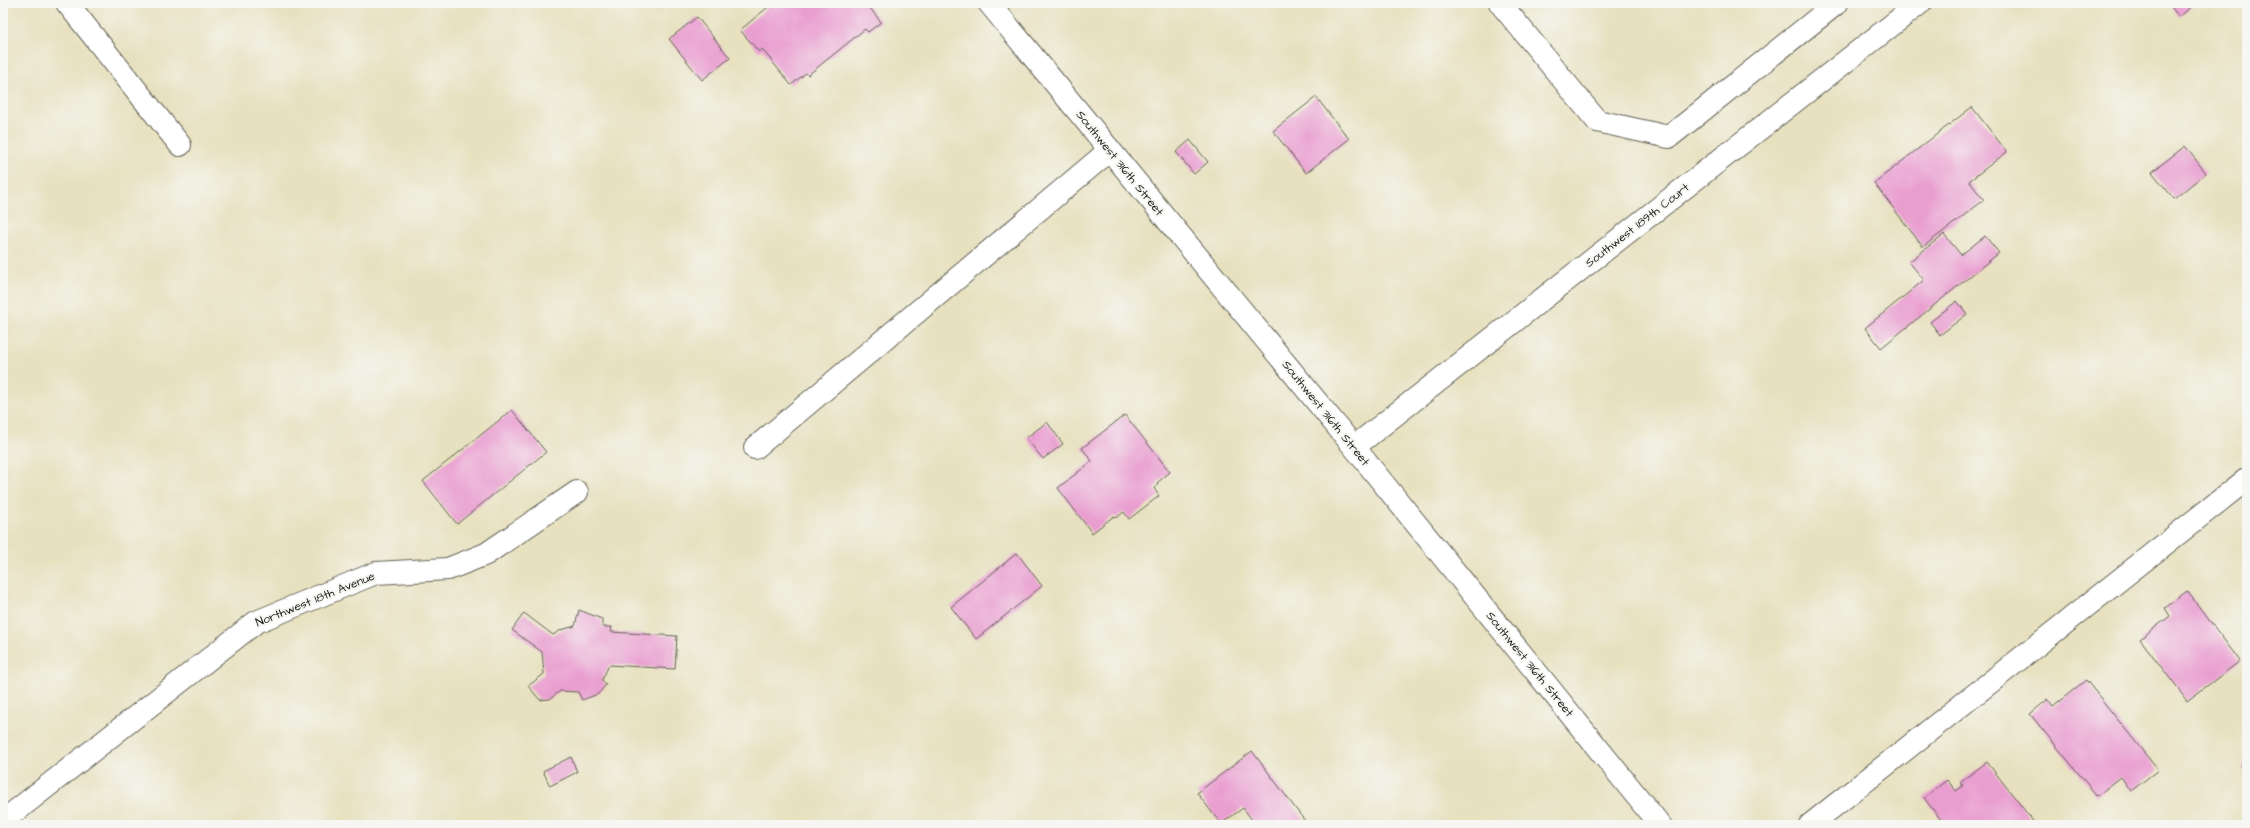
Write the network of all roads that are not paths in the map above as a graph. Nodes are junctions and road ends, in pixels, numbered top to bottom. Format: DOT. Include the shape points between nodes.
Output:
graph roads {
  1 [pos="67,3"];
  2 [pos="1500,3"];
  3 [pos="1837,3"];
  4 [pos="1920,3"];
  5 [pos="993,4"];
  6 [pos="180,145"];
  7 [pos="1110,150"];
  8 [pos="1354,447"];
  9 [pos="755,448"];
  10 [pos="2247,479"];
  11 [pos="577,492"];
  12 [pos="3,821"];
  13 [pos="1660,825"];
  14 [pos="1810,825"];
  1 -- 6 [label="street"];
  2 -- 3 [label="street" via="1597,121 1669,137"];
  4 -- 8 [label="street, Southwest 189th Court"];
  5 -- 7 [label="street, Southwest 316th Street"];
  7 -- 8 [label="street, Southwest 316th Street"];
  7 -- 9 [label="street"];
  8 -- 13 [label="street, Southwest 316th Street"];
  10 -- 14 [label="street"];
  11 -- 12 [label="street, Northwest 18th Avenue" via="486,554 448,569 376,573 256,622"];
}
